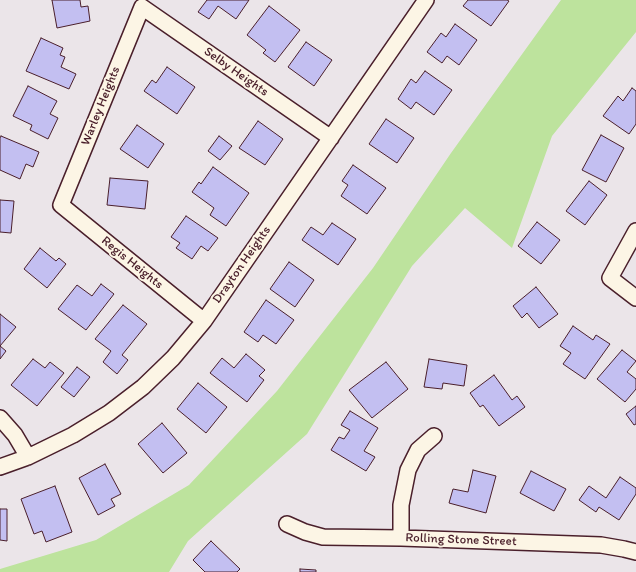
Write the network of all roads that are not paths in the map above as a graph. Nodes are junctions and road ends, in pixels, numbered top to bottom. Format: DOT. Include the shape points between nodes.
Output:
graph roads {
  1 [pos="426,0"];
  2 [pos="142,7"];
  3 [pos="330,138"];
  4 [pos="61,205"];
  5 [pos="636,231"];
  6 [pos="636,298"];
  7 [pos="204,321"];
  8 [pos="0,418"];
  9 [pos="434,436"];
  10 [pos="28,457"];
  11 [pos="0,467"];
  12 [pos="287,524"];
  13 [pos="401,538"];
  14 [pos="636,552"];
  1 -- 3 [label="street, Drayton Heights"];
  2 -- 3 [label="street, Selby Heights"];
  2 -- 4 [label="street, Warley Heights"];
  3 -- 7 [label="street, Drayton Heights"];
  4 -- 7 [label="street, Regis Heights"];
  5 -- 6 [label="street" via="610,278"];
  7 -- 10 [label="street, Drayton Heights" via="173,358 143,387 74,436"];
  8 -- 10 [label="street" via="15,435"];
  9 -- 13 [label="street" via="418,450 408,470 401,505"];
  10 -- 11 [label="street, Drayton Heights"];
  12 -- 13 [label="street, Rolling Stone Street" via="323,537"];
  13 -- 14 [label="street, Rolling Stone Street" via="601,545"];
}
